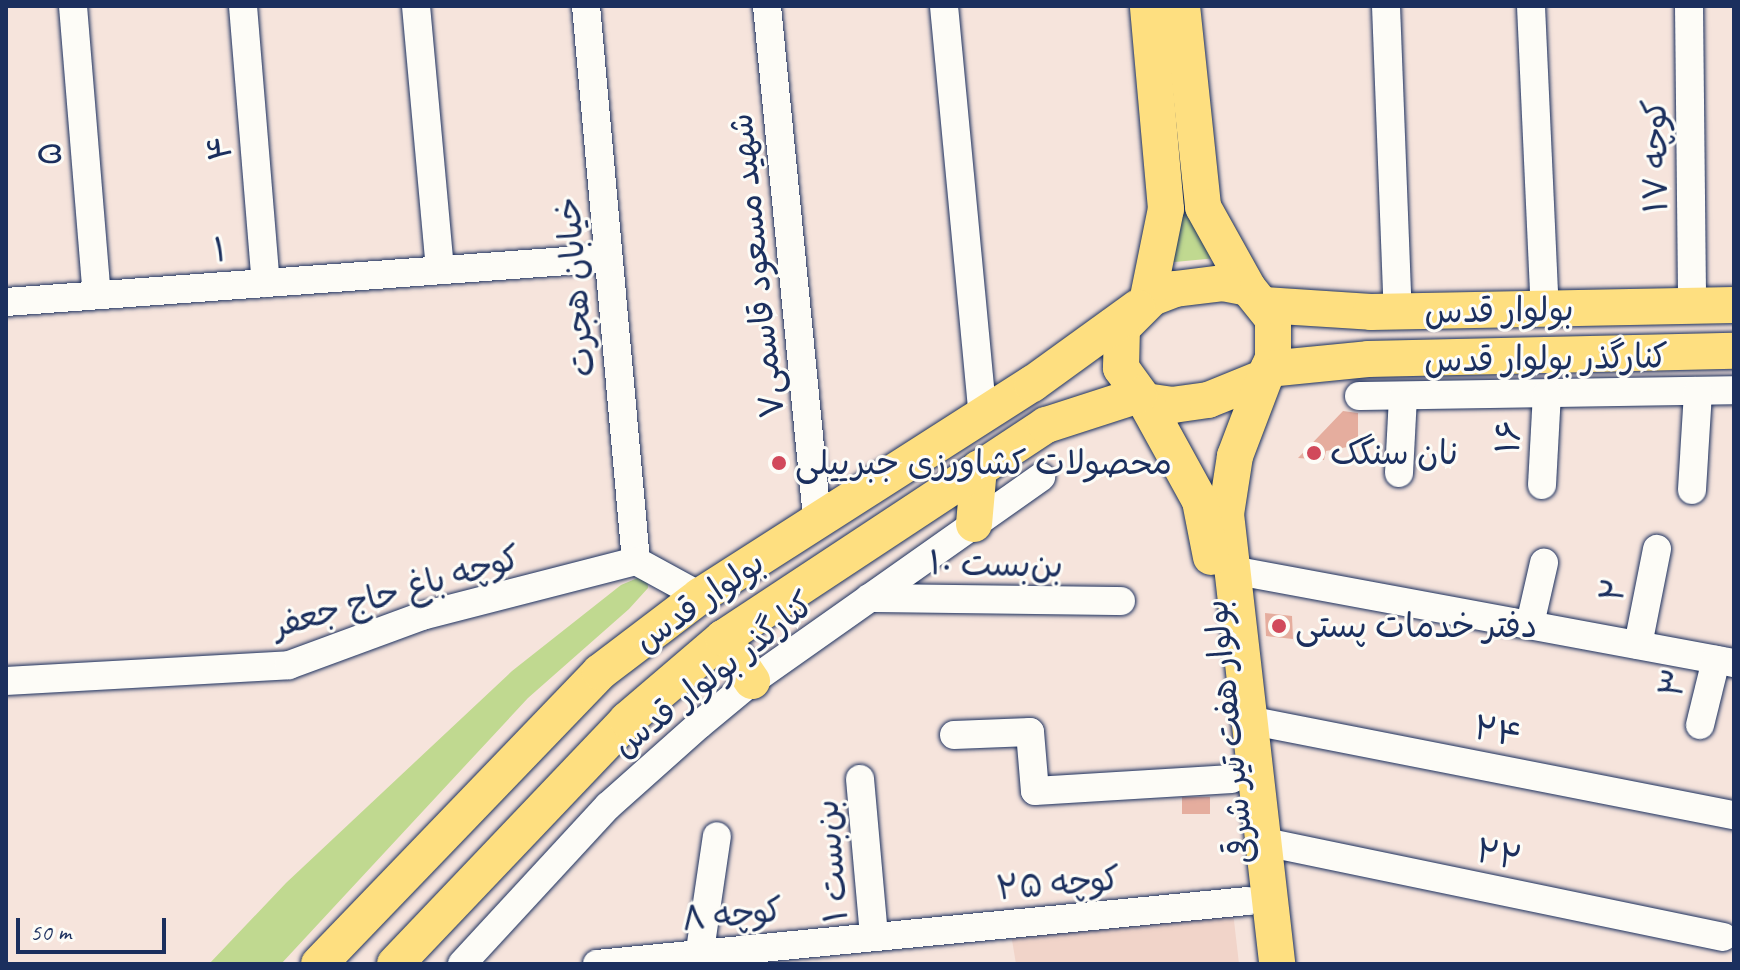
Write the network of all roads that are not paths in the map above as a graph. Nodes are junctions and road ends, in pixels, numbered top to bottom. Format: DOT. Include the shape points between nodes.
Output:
graph roads {
  1 [pos="73,6"];
  2 [pos="243,6"];
  3 [pos="416,6"];
  4 [pos="586,6"];
  5 [pos="767,6"];
  6 [pos="944,6"];
  7 [pos="1148,6"];
  8 [pos="1182,6"];
  9 [pos="1386,6"];
  10 [pos="1531,6"];
  11 [pos="1689,6"];
  12 [pos="608,258"];
  13 [pos="440,270"];
  14 [pos="266,283"];
  15 [pos="97,295"];
  16 [pos="1256,297"];
  17 [pos="6,302"];
  18 [pos="1142,305"];
  19 [pos="1734,305"];
  20 [pos="1692,306"];
  21 [pos="1545,309"];
  22 [pos="1384,312"];
  23 [pos="1734,351"];
  24 [pos="1447,357"];
  25 [pos="1368,359"];
  26 [pos="1267,373"];
  27 [pos="1032,384"];
  28 [pos="1734,390"];
  29 [pos="1698,391"];
  30 [pos="1547,394"];
  31 [pos="1487,395"];
  32 [pos="1359,396"];
  33 [pos="1403,396"];
  34 [pos="1142,398"];
  35 [pos="983,416"];
  36 [pos="1046,425"];
  37 [pos="979,468"];
  38 [pos="1399,473"];
  39 [pos="1041,477"];
  40 [pos="1542,485"];
  41 [pos="1692,490"];
  42 [pos="1213,508"];
  43 [pos="817,518"];
  44 [pos="974,524"];
  45 [pos="1657,549"];
  46 [pos="636,561"];
  47 [pos="1544,563"];
  48 [pos="1232,570"];
  49 [pos="700,596"];
  50 [pos="869,598"];
  51 [pos="1121,601"];
  52 [pos="1530,624"];
  53 [pos="723,638"];
  54 [pos="1638,645"];
  55 [pos="1725,662"];
  56 [pos="6,681"];
  57 [pos="752,681"];
  58 [pos="1248,720"];
  59 [pos="1700,725"];
  60 [pos="954,735"];
  61 [pos="860,779"];
  62 [pos="1232,779"];
  63 [pos="1734,815"];
  64 [pos="717,836"];
  65 [pos="1260,841"];
  66 [pos="1248,901"];
  67 [pos="874,936"];
  68 [pos="1723,937"];
  69 [pos="699,959"];
  70 [pos="319,964"];
  71 [pos="395,964"];
  72 [pos="462,964"];
  73 [pos="597,964"];
  74 [pos="1255,964"];
  75 [pos="1277,964"];
  1 -- 15 [label="street, ۵"];
  2 -- 14 [label="street, ۴"];
  3 -- 13 [label="street"];
  4 -- 12 [label="street, خیابان هجرت"];
  5 -- 43 [label="street, شهید مسعود قاسمی۷"];
  6 -- 35 [label="street"];
  7 -- 18 [label="main road" via="1166,209"];
  8 -- 16 [label="main road" via="1203,207"];
  9 -- 22 [label="street"];
  10 -- 21 [label="street"];
  11 -- 20 [label="street, کوچه ۱۷"];
  12 -- 13 [label="street, ۱"];
  12 -- 46 [label="street, خیابان هجرت"];
  13 -- 14 [label="street, ۱"];
  14 -- 15 [label="street, ۱"];
  15 -- 17 [label="street, ۱"];
  16 -- 18 [label="main road" via="1223,283"];
  16 -- 22 [label="main road, بولوار قدس"];
  16 -- 26 [label="main road" via="1276,338"];
  18 -- 27 [label="main road, بولوار قدس"];
  18 -- 34 [label="main road" via="1122,328 1119,346 1121,368"];
  19 -- 20 [label="main road, بولوار قدس"];
  20 -- 21 [label="main road, بولوار قدس"];
  21 -- 22 [label="main road, بولوار قدس"];
  22 -- 25 [label="main road" via="1349,321 1343,332 1352,352"];
  23 -- 24 [label="main road, بولوار قدس"];
  24 -- 25 [label="main road, بولوار قدس"];
  24 -- 31 [label="street"];
  25 -- 26 [label="main road, بولوار قدس"];
  26 -- 34 [label="main road" via="1208,400 1173,405"];
  26 -- 42 [label="main road"];
  27 -- 35 [label="main road, بولوار قدس"];
  27 -- 36 [label="main road" via="1050,398 1052,413"];
  28 -- 29 [label="street, کنارگذر بولوار قدس"];
  29 -- 30 [label="street, کنارگذر بولوار قدس"];
  29 -- 41 [label="street"];
  30 -- 31 [label="street, کنارگذر بولوار قدس"];
  30 -- 40 [label="street, ۱۶"];
  31 -- 33 [label="street, کنارگذر بولوار قدس"];
  32 -- 33 [label="street, کنارگذر بولوار قدس"];
  33 -- 38 [label="street"];
  34 -- 36 [label="main road, بولوار قدس"];
  34 -- 42 [label="main road"];
  35 -- 43 [label="main road, بولوار قدس"];
  36 -- 37 [label="main road, بولوار قدس"];
  37 -- 44 [label="main road"];
  37 -- 53 [label="main road, بولوار قدس"];
  39 -- 44 [label="street, کنارگذر بولوار قدس"];
  42 -- 48 [label="main road, بولوار هفت تیر شرقی"];
  42 -- 62 [label="main road, بولوار هفت تیر شرقی" via="1209,538"];
  43 -- 49 [label="main road, بولوار قدس"];
  44 -- 50 [label="street, کنارگذر بولوار قدس"];
  45 -- 54 [label="street, ۲"];
  46 -- 49 [label="street"];
  46 -- 56 [label="street, کوچه باغ حاج جعفر" via="422,616 289,665"];
  47 -- 52 [label="street"];
  48 -- 52 [label="street"];
  48 -- 58 [label="main road, بولوار هفت تیر شرقی"];
  49 -- 70 [label="main road, بولوار قدس" via="600,672"];
  50 -- 51 [label="street, بن‌بست ۱۰"];
  50 -- 57 [label="street, کنارگذر بولوار قدس"];
  52 -- 54 [label="street"];
  53 -- 57 [label="main road"];
  53 -- 71 [label="main road, بولوار قدس" via="627,720"];
  54 -- 55 [label="street"];
  55 -- 59 [label="street, ۳"];
  57 -- 72 [label="street, کنارگذر بولوار قدس" via="608,806"];
  58 -- 63 [label="street, ۲۴"];
  58 -- 65 [label="main road, بولوار هفت تیر شرقی"];
  60 -- 62 [label="street" via="1030,732 1035,791"];
  61 -- 67 [label="street, بن‌بست ۱"];
  62 -- 66 [label="main road, بولوار هفت تیر شرقی"];
  64 -- 69 [label="street"];
  65 -- 68 [label="street, ۲۲"];
  65 -- 75 [label="main road, بولوار هفت تیر شرقی"];
  66 -- 67 [label="street, کوچه ۲۵"];
  66 -- 74 [label="main road, بولوار هفت تیر شرقی"];
  67 -- 69 [label="street, کوچه ۸"];
  69 -- 73 [label="street, کوچه ۸"];
}
